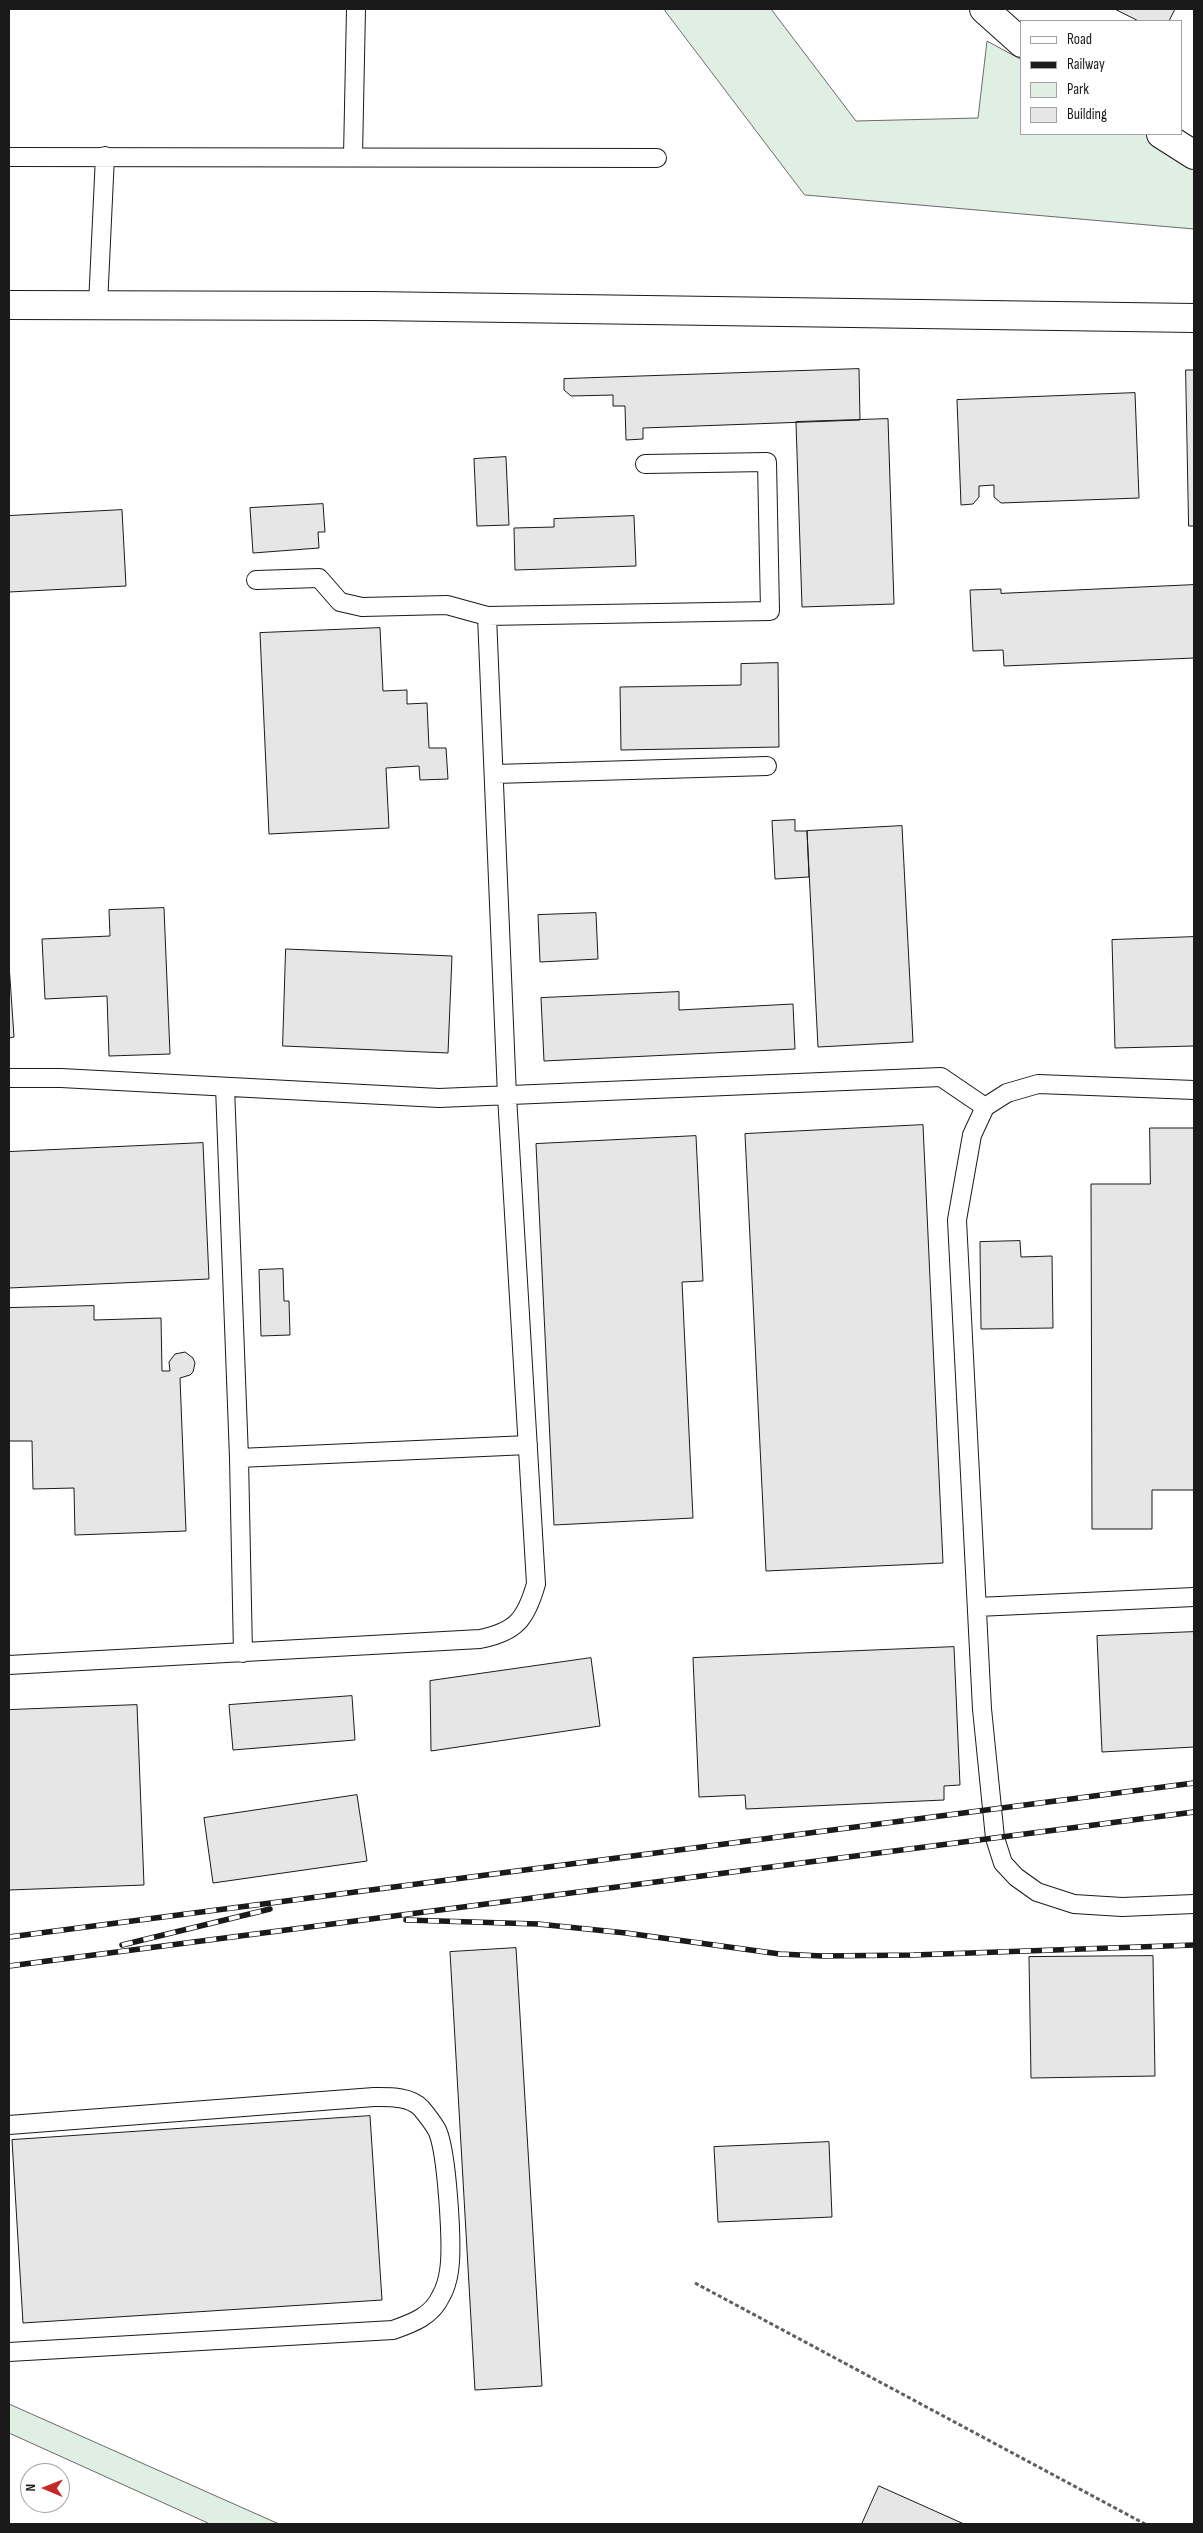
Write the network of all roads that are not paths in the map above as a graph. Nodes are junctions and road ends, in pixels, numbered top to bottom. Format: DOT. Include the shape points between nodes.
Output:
graph roads {
  1 [pos="356,9"];
  2 [pos="984,9"];
  3 [pos="1020,41"];
  4 [pos="1163,135"];
  5 [pos="1194,155"];
  6 [pos="104,156"];
  7 [pos="353,156"];
  8 [pos="9,157"];
  9 [pos="657,158"];
  10 [pos="9,305"];
  11 [pos="98,305"];
  12 [pos="1194,318"];
  13 [pos="645,464"];
  14 [pos="256,580"];
  15 [pos="487,616"];
  16 [pos="767,766"];
  17 [pos="495,774"];
  18 [pos="9,1078"];
  19 [pos="225,1087"];
  20 [pos="1194,1090"];
  21 [pos="507,1096"];
  22 [pos="985,1107"];
  23 [pos="528,1445"];
  24 [pos="240,1458"];
  25 [pos="1194,1597"];
  26 [pos="977,1607"];
  27 [pos="243,1653"];
  28 [pos="9,1665"];
  29 [pos="1194,1904"];
  30 [pos="9,2125"];
  31 [pos="9,2352"];
  1 -- 7 [label="lane"];
  2 -- 3 [label="street"];
  4 -- 5 [label="street"];
  6 -- 7 [label="lane"];
  6 -- 8 [label="lane"];
  6 -- 11 [label="lane"];
  7 -- 9 [label="lane"];
  10 -- 11 [label="street"];
  11 -- 12 [label="street"];
  13 -- 15 [label="lane" via="767,462 770,610"];
  14 -- 15 [label="lane" via="319,578 340,602 362,607 447,605"];
  15 -- 17 [label="lane"];
  16 -- 17 [label="lane"];
  17 -- 21 [label="lane"];
  18 -- 19 [label="lane"];
  19 -- 21 [label="lane" via="439,1098"];
  19 -- 24 [label="lane"];
  20 -- 22 [label="lane" via="1038,1084 1007,1093"];
  21 -- 22 [label="lane" via="941,1077"];
  21 -- 23 [label="lane"];
  22 -- 26 [label="lane" via="972,1135 957,1220"];
  23 -- 24 [label="lane"];
  23 -- 27 [label="lane" via="536,1584 530,1606 519,1623 502,1635 480,1639"];
  24 -- 27 [label="lane"];
  25 -- 26 [label="lane"];
  26 -- 29 [label="lane" via="991,1809 994,1838 1003,1863 1037,1892 1074,1904 1122,1907"];
  27 -- 28 [label="lane"];
  30 -- 31 [label="lane" via="374,2097 399,2098 420,2107 437,2131 449,2206 450,2271 441,2297 431,2312 393,2330"];
}
